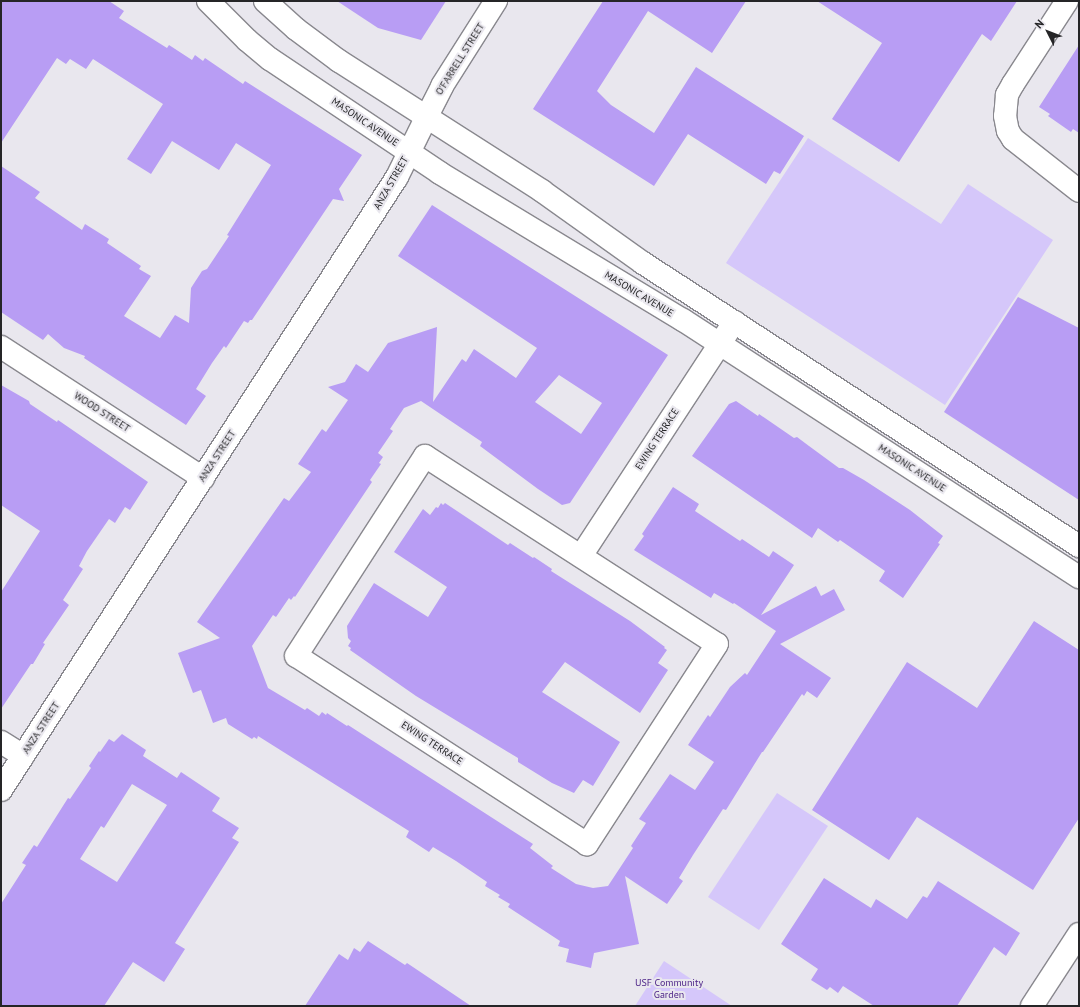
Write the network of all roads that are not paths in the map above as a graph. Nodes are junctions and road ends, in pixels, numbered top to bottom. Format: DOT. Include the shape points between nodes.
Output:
graph roads {
  1 [pos="208,1"];
  2 [pos="265,1"];
  3 [pos="496,1"];
  4 [pos="1067,1"];
  5 [pos="426,118"];
  6 [pos="409,152"];
  7 [pos="1079,191"];
  8 [pos="734,322"];
  9 [pos="719,344"];
  10 [pos="1,347"];
  11 [pos="203,478"];
  12 [pos="1079,546"];
  13 [pos="581,556"];
  14 [pos="1079,576"];
  15 [pos="1,742"];
  16 [pos="23,756"];
  17 [pos="1,790"];
  18 [pos="1079,934"];
  19 [pos="1032,1006"];
  1 -- 6 [label="street, MASONIC AVENUE" via="270,59"];
  2 -- 5 [label="street" via="318,46"];
  3 -- 5 [label="street, O'FARRELL STREET" via="442,86"];
  4 -- 7 [label="street" via="1007,95 1005,116 1008,131 1014,140"];
  5 -- 6 [label="street, ANZA STREET"];
  5 -- 8 [label="street" via="542,191 642,263"];
  6 -- 9 [label="street, MASONIC AVENUE"];
  6 -- 11 [label="street, ANZA STREET" via="397,178"];
  8 -- 9 [label="street, EWING TERRACE"];
  8 -- 12 [label="street"];
  9 -- 13 [label="street, EWING TERRACE"];
  9 -- 14 [label="street, MASONIC AVENUE"];
  10 -- 11 [label="street, WOOD STREET"];
  11 -- 16 [label="street, ANZA STREET"];
  13 -- 13 [label="street, EWING TERRACE" via="425,456 296,656 587,844 716,644"];
  15 -- 16 [label="street"];
  16 -- 17 [label="street, ANZA STREET"];
  18 -- 19 [label="street"];
}
